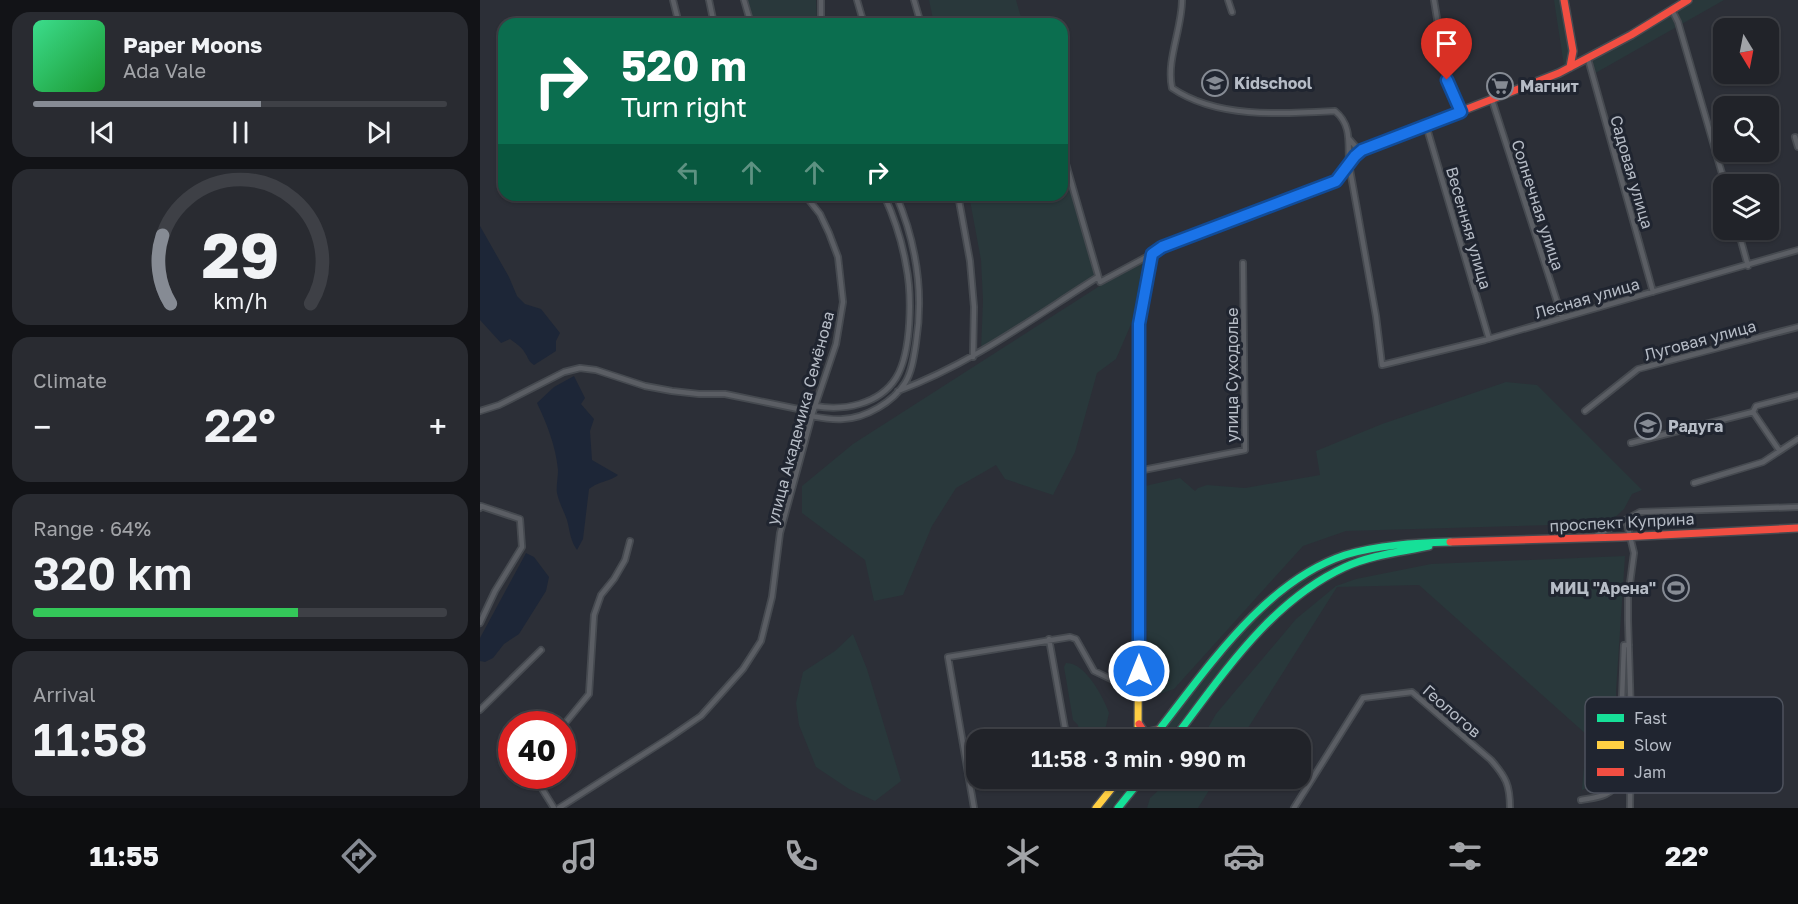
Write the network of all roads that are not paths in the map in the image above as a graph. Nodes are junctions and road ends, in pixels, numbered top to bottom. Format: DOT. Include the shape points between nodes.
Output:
graph roads {
  1 [pos="673,0"];
  2 [pos="709,0"];
  3 [pos="744,0"];
  4 [pos="821,0"];
  5 [pos="857,0"];
  6 [pos="914,0"];
  7 [pos="1182,0"];
  8 [pos="1228,0"];
  9 [pos="1434,0"];
  10 [pos="1564,0"];
  11 [pos="1687,0"];
  12 [pos="1672,10"];
  13 [pos="1232,12"];
  14 [pos="678,18"];
  15 [pos="713,18"];
  16 [pos="748,18"];
  17 [pos="821,18"];
  18 [pos="862,18"];
  19 [pos="919,18"];
  20 [pos="1573,51"];
  21 [pos="1589,58"];
  22 [pos="1570,67"];
  23 [pos="1492,100"];
  24 [pos="1461,112"];
  25 [pos="1426,125"];
  26 [pos="1795,137"];
  27 [pos="1349,139"];
  28 [pos="1798,147"];
  29 [pos="1362,150"];
  30 [pos="1349,164"];
  31 [pos="1068,171"];
  32 [pos="1722,174"];
  33 [pos="810,201"];
  34 [pos="887,201"];
  35 [pos="898,201"];
  36 [pos="959,201"];
  37 [pos="1741,240"];
  38 [pos="1798,250"];
  39 [pos="1152,254"];
  40 [pos="1243,263"];
  41 [pos="1748,266"];
  42 [pos="1098,277"];
  43 [pos="1653,292"];
  44 [pos="1562,317"];
  45 [pos="1798,327"];
  46 [pos="1489,339"];
  47 [pos="973,357"];
  48 [pos="898,392"];
  49 [pos="1798,395"];
  50 [pos="815,406"];
  51 [pos="480,411"];
  52 [pos="1585,411"];
  53 [pos="1753,412"];
  54 [pos="812,414"];
  55 [pos="1798,439"];
  56 [pos="1631,443"];
  57 [pos="1779,450"];
  58 [pos="1138,471"];
  59 [pos="1694,483"];
  60 [pos="1798,507"];
  61 [pos="480,508"];
  62 [pos="1629,518"];
  63 [pos="1798,528"];
  64 [pos="1630,536"];
  65 [pos="1593,537"];
  66 [pos="630,541"];
  67 [pos="1447,543"];
  68 [pos="480,623"];
  69 [pos="1049,639"];
  70 [pos="1629,645"];
  71 [pos="541,650"];
  72 [pos="1139,693"];
  73 [pos="1622,697"];
  74 [pos="1630,697"];
  75 [pos="480,710"];
  76 [pos="575,711"];
  77 [pos="1139,724"];
  78 [pos="1065,729"];
  79 [pos="1139,729"];
  80 [pos="1142,729"];
  81 [pos="1159,729"];
  82 [pos="1182,729"];
  83 [pos="543,789"];
  84 [pos="1111,789"];
  85 [pos="1133,789"];
  86 [pos="1609,793"];
  87 [pos="1630,793"];
  88 [pos="1581,800"];
  89 [pos="556,808"];
  90 [pos="974,808"];
  91 [pos="1096,808"];
  92 [pos="1118,808"];
  93 [pos="1294,808"];
  94 [pos="1510,808"];
  95 [pos="1630,808"];
  1 -- 14 [label="street"];
  2 -- 15 [label="street"];
  3 -- 16 [label="street"];
  4 -- 17 [label="street"];
  5 -- 18 [label="street"];
  6 -- 19 [label="street"];
  7 -- 27 [label="street" via="1170,77 1172,88 1202,103 1246,112 1335,111 1344,119"];
  8 -- 13 [label="street"];
  9 -- 24 [label="street" via="1447,80"];
  10 -- 20 [label="street"];
  11 -- 12 [label="street"];
  12 -- 21 [label="street"];
  12 -- 32 [label="street"];
  20 -- 21 [label="street"];
  20 -- 22 [label="street"];
  21 -- 22 [label="street"];
  21 -- 43 [label="street, Садовая улица"];
  22 -- 23 [label="street"];
  23 -- 24 [label="street"];
  23 -- 44 [label="street, Солнечная улица"];
  24 -- 25 [label="street"];
  25 -- 29 [label="street"];
  25 -- 46 [label="street, Весенняя улица"];
  26 -- 28 [label="street"];
  27 -- 29 [label="street"];
  27 -- 30 [label="street"];
  29 -- 30 [label="street"];
  30 -- 39 [label="street" via="1336,181 1321,188"];
  30 -- 46 [label="street, Лесная улица" via="1382,365"];
  31 -- 42 [label="street"];
  33 -- 50 [label="street, улица Академика Семёнова" via="830,233 838,257 843,302 836,344"];
  34 -- 50 [label="street" via="906,265 908,326 903,357 896,377 876,397 844,409"];
  35 -- 48 [label="street" via="917,263 919,286 914,360 906,383"];
  36 -- 47 [label="street" via="970,261"];
  37 -- 41 [label="street"];
  38 -- 41 [label="street, Лесная улица"];
  39 -- 42 [label="street" via="1100,282"];
  39 -- 58 [label="street" via="1139,324"];
  40 -- 58 [label="street, улица Суходолье" via="1245,450"];
  41 -- 43 [label="street, Лесная улица"];
  42 -- 47 [label="street"];
  43 -- 44 [label="street, Лесная улица"];
  44 -- 46 [label="street, Лесная улица"];
  45 -- 52 [label="street, Луговая улица" via="1638,369"];
  47 -- 48 [label="street"];
  48 -- 54 [label="street" via="882,406 846,419"];
  49 -- 53 [label="street" via="1756,406"];
  50 -- 54 [label="street, улица Академика Семёнова"];
  51 -- 54 [label="street" via="580,368 645,386 725,394"];
  53 -- 56 [label="street"];
  53 -- 57 [label="street"];
  54 -- 89 [label="street, улица Академика Семёнова" via="780,533 772,597 760,641 743,669 701,716"];
  55 -- 57 [label="street"];
  57 -- 59 [label="street" via="1763,462"];
  58 -- 72 [label="street"];
  60 -- 62 [label="street" via="1646,512"];
  61 -- 68 [label="street" via="520,519 522,547"];
  62 -- 64 [label="street"];
  62 -- 65 [label="street"];
  63 -- 64 [label="street, проспект Куприна"];
  64 -- 65 [label="street, проспект Куприна"];
  64 -- 70 [label="street" via="1635,553 1629,598"];
  65 -- 67 [label="street, проспект Куприна"];
  66 -- 76 [label="street" via="625,560 601,595 594,615 589,694"];
  67 -- 81 [label="street, проспект Куприна" via="1368,549 1315,568 1286,586 1241,627"];
  67 -- 82 [label="street, проспект Куприна" via="1370,557 1328,576 1293,599 1250,642"];
  69 -- 72 [label="street" via="1074,638 1094,671"];
  69 -- 78 [label="street"];
  69 -- 90 [label="street" via="948,657"];
  70 -- 73 [label="street" via="1624,645"];
  70 -- 74 [label="street"];
  71 -- 75 [label="street"];
  72 -- 77 [label="street"];
  77 -- 79 [label="street"];
  77 -- 80 [label="street"];
  83 -- 89 [label="street"];
  84 -- 91 [label="street"];
  85 -- 92 [label="street"];
  86 -- 88 [label="street"];
  87 -- 95 [label="street"];
  93 -- 94 [label="street, Геологов" via="1363,698 1412,692 1502,772 1508,783"];
}
